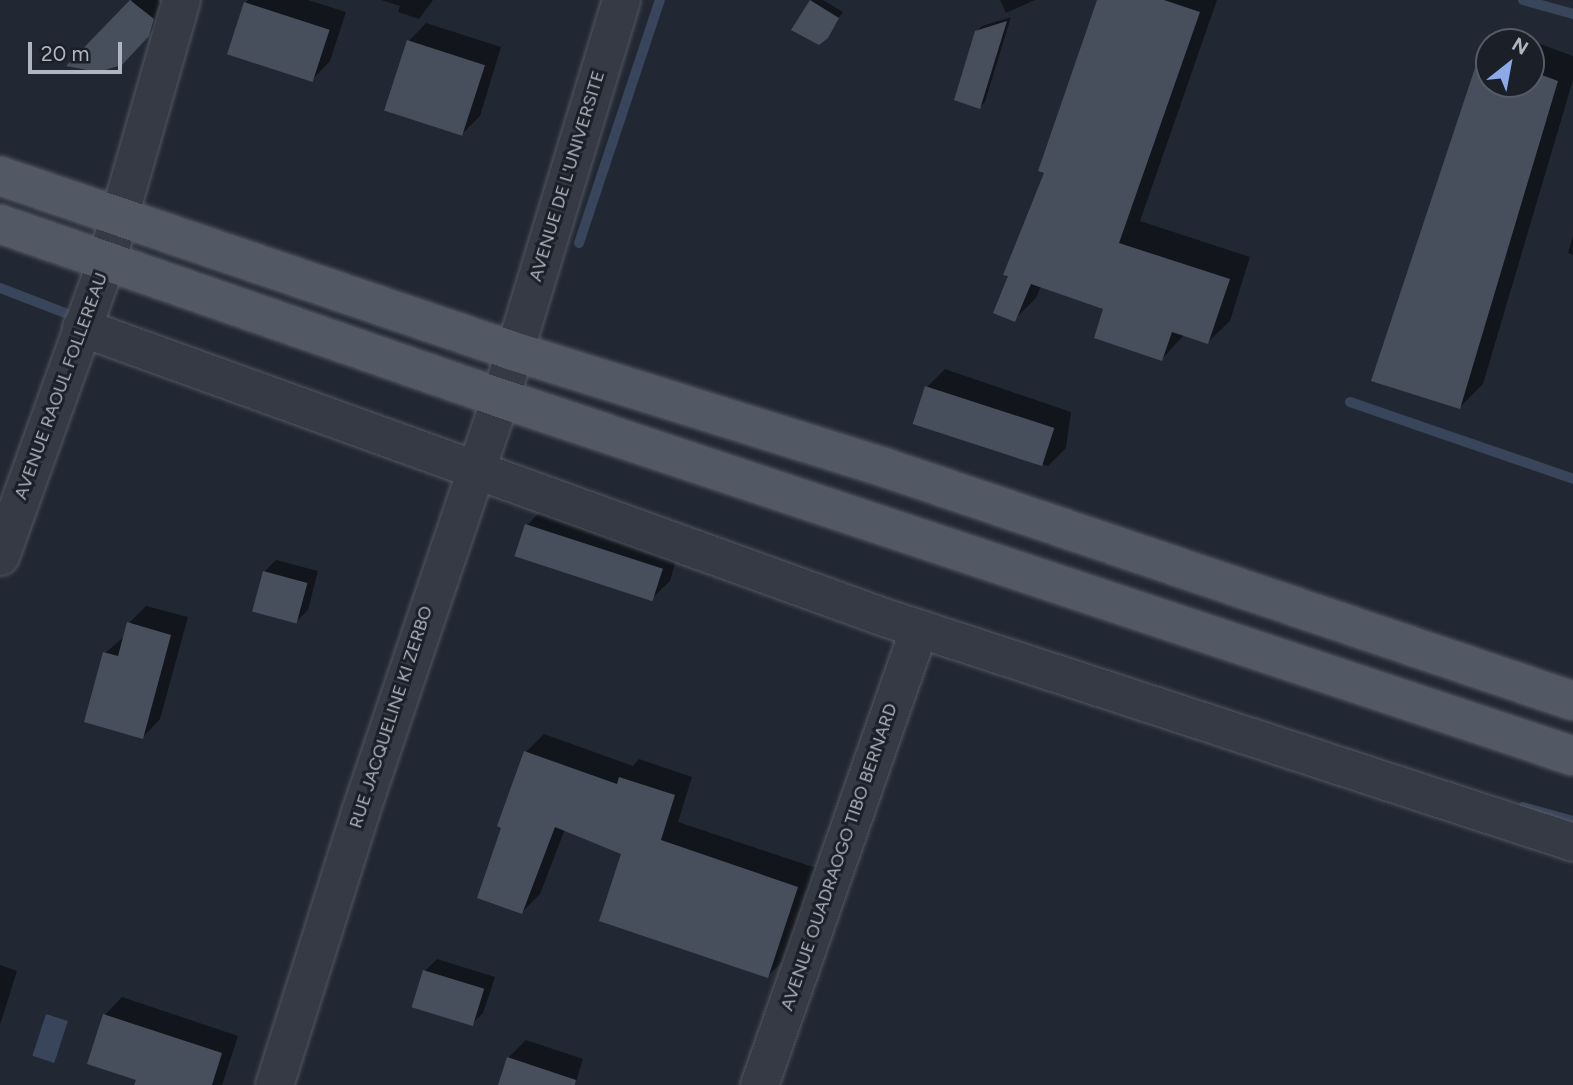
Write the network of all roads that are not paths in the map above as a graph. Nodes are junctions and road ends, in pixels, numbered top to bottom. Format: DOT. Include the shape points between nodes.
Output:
graph roads {
  1 [pos="181,0"];
  2 [pos="621,0"];
  3 [pos="0,176"];
  4 [pos="118,215"];
  5 [pos="0,224"];
  6 [pos="106,261"];
  7 [pos="81,327"];
  8 [pos="513,351"];
  9 [pos="500,398"];
  10 [pos="473,471"];
  11 [pos="0,556"];
  12 [pos="919,629"];
  13 [pos="1573,701"];
  14 [pos="1573,757"];
  15 [pos="1573,842"];
  16 [pos="274,1085"];
  17 [pos="759,1085"];
  1 -- 4 [label="street, AVENUE RAOUL FOLLEREAU"];
  2 -- 8 [label="street, AVENUE DE L'UNIVERSITE"];
  3 -- 4 [label="main road"];
  4 -- 6 [label="street, AVENUE RAOUL FOLLEREAU"];
  4 -- 8 [label="main road"];
  5 -- 6 [label="main road"];
  6 -- 7 [label="street, AVENUE RAOUL FOLLEREAU"];
  6 -- 9 [label="main road"];
  7 -- 10 [label="street"];
  7 -- 11 [label="street, AVENUE RAOUL FOLLEREAU"];
  8 -- 9 [label="street, RUE JACQUELINE KI ZERBO"];
  8 -- 13 [label="main road" via="886,468"];
  9 -- 10 [label="street, RUE JACQUELINE KI ZERBO"];
  9 -- 14 [label="main road"];
  10 -- 12 [label="street"];
  10 -- 16 [label="street, RUE JACQUELINE KI ZERBO"];
  12 -- 15 [label="street"];
  12 -- 17 [label="street, AVENUE OUADRAOGO TIBO BERNARD"];
}
